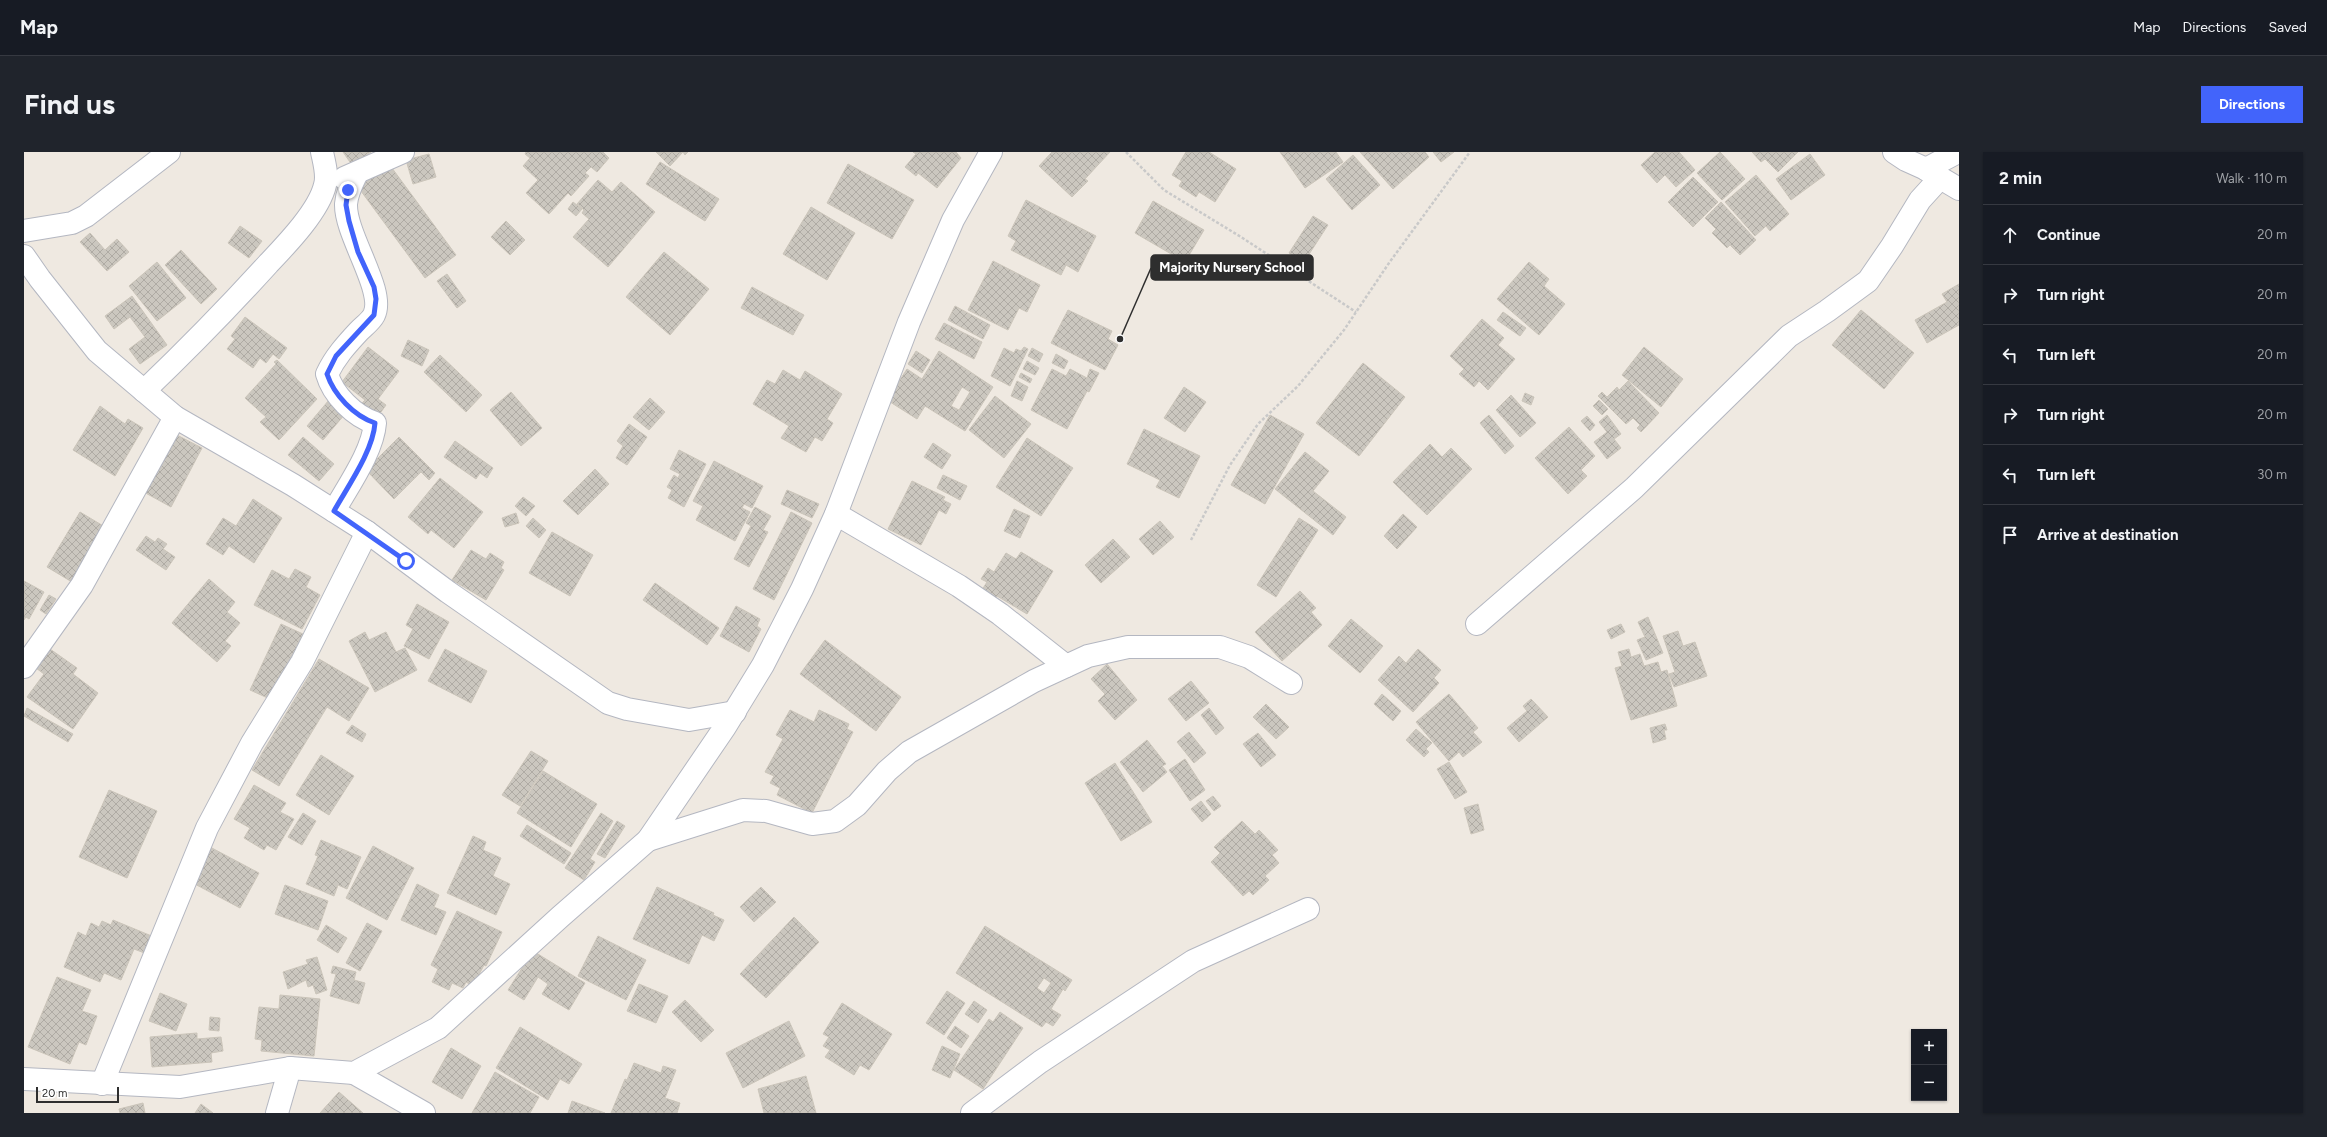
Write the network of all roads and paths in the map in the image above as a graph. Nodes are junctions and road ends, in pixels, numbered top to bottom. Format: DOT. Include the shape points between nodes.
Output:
graph roads {
  1 [pos="169,152"];
  2 [pos="322,152"];
  3 [pos="403,152"];
  4 [pos="991,152"];
  5 [pos="1126,152"];
  6 [pos="1470,152"];
  7 [pos="1894,152"];
  8 [pos="1958,152"];
  9 [pos="358,173"];
  10 [pos="1933,173"];
  11 [pos="325,185"];
  12 [pos="1959,189"];
  13 [pos="24,231"];
  14 [pos="24,256"];
  15 [pos="1356,312"];
  16 [pos="144,390"];
  17 [pos="175,417"];
  18 [pos="334,511"];
  19 [pos="836,514"];
  20 [pos="367,532"];
  21 [pos="1191,540"];
  22 [pos="1476,624"];
  23 [pos="1066,666"];
  24 [pos="24,667"];
  25 [pos="1291,683"];
  26 [pos="735,712"];
  27 [pos="648,840"];
  28 [pos="1308,909"];
  29 [pos="290,1068"];
  30 [pos="354,1074"];
  31 [pos="24,1079"];
  32 [pos="102,1084"];
  33 [pos="277,1113"];
  34 [pos="424,1113"];
  35 [pos="972,1113"];
  1 -- 13 [label="street" via="86,216 72,223"];
  2 -- 11 [label="street"];
  3 -- 9 [label="street"];
  4 -- 19 [label="street" via="943,242 909,322"];
  5 -- 15 [label="path" via="1164,190"];
  6 -- 15 [label="path"];
  7 -- 10 [label="street"];
  8 -- 10 [label="street"];
  9 -- 11 [label="street"];
  9 -- 18 [label="street" via="348,190 346,205 358,252 374,287 374,315 336,356 327,374 336,392 352,410 364,420 375,423 374,433 360,466"];
  10 -- 12 [label="street"];
  10 -- 22 [label="street" via="1920,200 1868,281 1789,336 1634,488"];
  11 -- 16 [label="street" via="312,210 280,252 228,308"];
  14 -- 16 [label="street" via="97,351"];
  15 -- 21 [label="path" via="1298,386 1258,424 1230,465"];
  16 -- 17 [label="street"];
  17 -- 18 [label="street"];
  17 -- 24 [label="street" via="82,585"];
  18 -- 20 [label="street"];
  19 -- 23 [label="street" via="959,586 1000,614"];
  19 -- 26 [label="street" via="802,589 763,665"];
  20 -- 26 [label="street" via="448,592 608,703 689,720"];
  20 -- 32 [label="street" via="302,662 252,743 207,828"];
  23 -- 25 [label="street" via="1088,656 1128,647 1220,647 1249,657"];
  23 -- 27 [label="street" via="1034,681 909,752 887,771 857,805 835,821 812,824 766,811 744,810"];
  26 -- 27 [label="street"];
  27 -- 30 [label="street" via="438,1028"];
  28 -- 35 [label="street" via="1193,961 1040,1062"];
  29 -- 30 [label="street"];
  29 -- 32 [label="street" via="180,1087"];
  29 -- 33 [label="street"];
  30 -- 34 [label="street"];
  31 -- 32 [label="street"];
}
